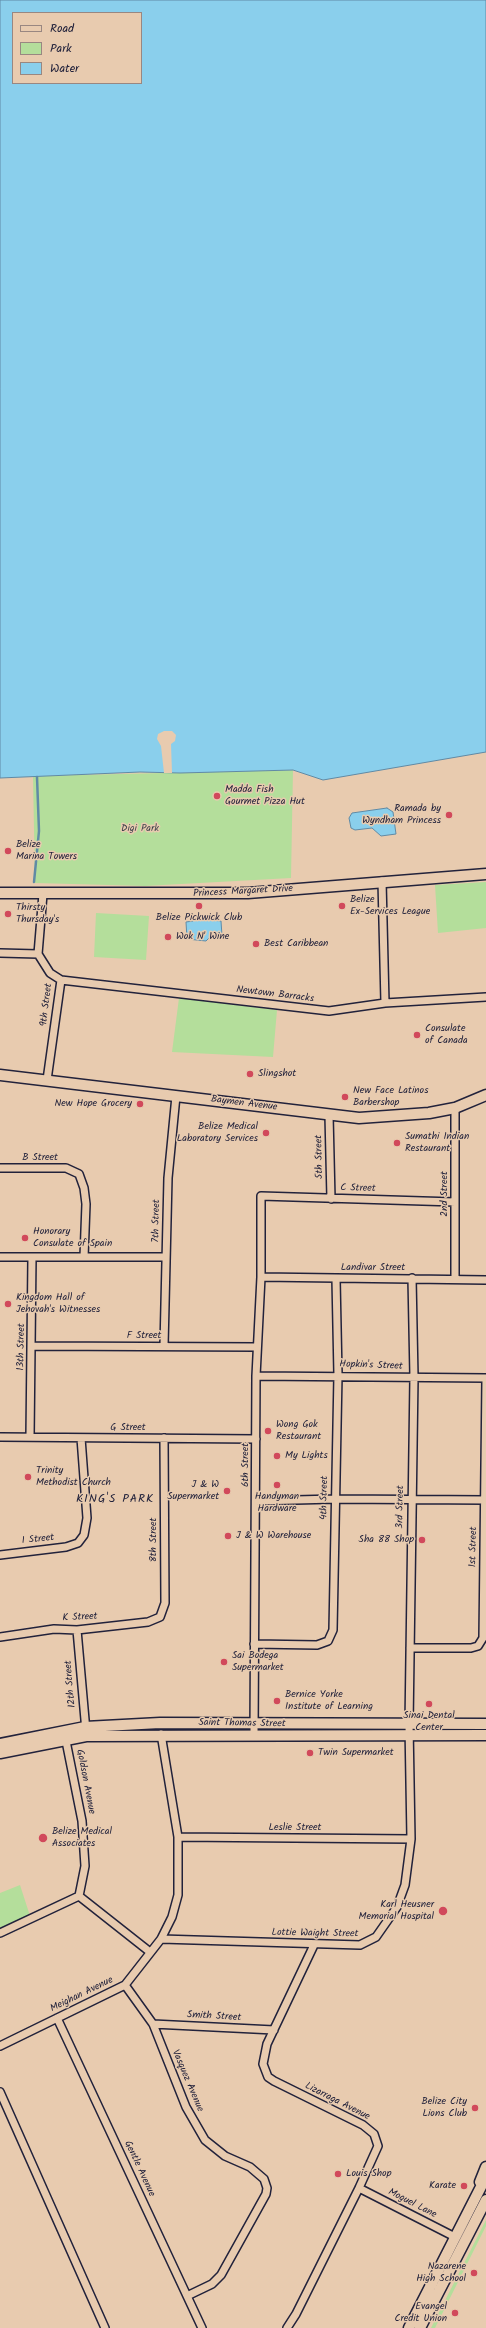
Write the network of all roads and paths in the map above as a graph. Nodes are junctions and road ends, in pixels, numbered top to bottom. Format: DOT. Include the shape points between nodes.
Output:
graph roads {
  1 [pos="486,874"];
  2 [pos="382,881"];
  3 [pos="0,893"];
  4 [pos="43,894"];
  5 [pos="0,953"];
  6 [pos="38,954"];
  7 [pos="61,980"];
  8 [pos="486,997"];
  9 [pos="385,1003"];
  10 [pos="0,1075"];
  11 [pos="47,1080"];
  12 [pos="486,1095"];
  13 [pos="176,1096"];
  14 [pos="455,1108"];
  15 [pos="329,1115"];
  16 [pos="0,1168"];
  17 [pos="261,1196"];
  18 [pos="331,1199"];
  19 [pos="455,1202"];
  20 [pos="0,1256"];
  21 [pos="32,1257"];
  22 [pos="84,1257"];
  23 [pos="166,1258"];
  24 [pos="261,1277"];
  25 [pos="412,1278"];
  26 [pos="336,1279"];
  27 [pos="455,1279"];
  28 [pos="486,1280"];
  29 [pos="32,1346"];
  30 [pos="164,1346"];
  31 [pos="256,1347"];
  32 [pos="338,1375"];
  33 [pos="256,1376"];
  34 [pos="414,1377"];
  35 [pos="486,1379"];
  36 [pos="0,1437"];
  37 [pos="30,1437"];
  38 [pos="81,1438"];
  39 [pos="164,1438"];
  40 [pos="256,1439"];
  41 [pos="334,1499"];
  42 [pos="411,1500"];
  43 [pos="485,1500"];
  44 [pos="256,1501"];
  45 [pos="0,1555"];
  46 [pos="160,1617"];
  47 [pos="77,1630"];
  48 [pos="0,1637"];
  49 [pos="254,1644"];
  50 [pos="410,1648"];
  51 [pos="253,1724"];
  52 [pos="486,1724"];
  53 [pos="410,1730"];
  54 [pos="86,1731"];
  55 [pos="65,1734"];
  56 [pos="161,1734"];
  57 [pos="254,1735"];
  58 [pos="486,1735"];
  59 [pos="0,1744"];
  60 [pos="0,1753"];
  61 [pos="178,1837"];
  62 [pos="411,1839"];
  63 [pos="78,1896"];
  64 [pos="0,1933"];
  65 [pos="161,1939"];
  66 [pos="314,1945"];
  67 [pos="150,1952"];
  68 [pos="125,1985"];
  69 [pos="57,2018"];
  70 [pos="153,2024"];
  71 [pos="274,2030"];
  72 [pos="0,2046"];
  73 [pos="0,2092"];
  74 [pos="486,2167"];
  75 [pos="486,2177"];
  76 [pos="359,2188"];
  77 [pos="486,2200"];
  78 [pos="478,2209"];
  79 [pos="455,2237"];
  80 [pos="188,2296"];
  81 [pos="105,2328"];
  82 [pos="202,2328"];
  83 [pos="287,2328"];
  84 [pos="409,2328"];
  85 [pos="420,2328"];
  1 -- 2 [label="street, Princess Margaret Drive"];
  2 -- 4 [label="street, Princess Margaret Drive" via="248,893"];
  2 -- 9 [label="street"];
  3 -- 4 [label="street, Princess Margaret Drive"];
  4 -- 6 [label="street"];
  5 -- 6 [label="street"];
  6 -- 7 [label="street, 9th Street" via="50,973"];
  7 -- 9 [label="street, Newtown Barracks" via="330,1011"];
  7 -- 11 [label="street, 9th Street"];
  8 -- 9 [label="street, Newtown Barracks"];
  10 -- 11 [label="street, Baymen Avenue"];
  11 -- 13 [label="street, Baymen Avenue"];
  12 -- 14 [label="street, Baymen Avenue"];
  13 -- 15 [label="street, Baymen Avenue"];
  13 -- 23 [label="street, 7th Street" via="168,1178"];
  14 -- 15 [label="street, Baymen Avenue" via="396,1117 359,1118"];
  14 -- 19 [label="street, 2nd Street"];
  15 -- 18 [label="street, 5th Street"];
  16 -- 22 [label="street, B Street" via="66,1168 79,1174 86,1204"];
  17 -- 18 [label="street, C Street"];
  17 -- 24 [label="street, 6th Street"];
  18 -- 19 [label="street, C Street"];
  19 -- 27 [label="street, 2nd Street"];
  20 -- 21 [label="street"];
  21 -- 22 [label="street"];
  21 -- 29 [label="street, 13th Street"];
  22 -- 23 [label="street"];
  23 -- 30 [label="street, 7th Street"];
  24 -- 26 [label="street, Landivar Street"];
  24 -- 31 [label="street, 6th Street"];
  25 -- 26 [label="street, Landivar Street"];
  25 -- 27 [label="street, Landivar Street"];
  25 -- 34 [label="street, 3rd Street"];
  26 -- 32 [label="street, 4th Street"];
  27 -- 28 [label="street, Landivar Street"];
  29 -- 30 [label="street, F Street"];
  29 -- 37 [label="street, 13th Street"];
  30 -- 31 [label="street, F Street"];
  31 -- 33 [label="street, 6th Street"];
  32 -- 33 [label="street, Hopkin's Street"];
  32 -- 34 [label="street, Hopkin's Street"];
  32 -- 41 [label="street, 4th Street"];
  33 -- 40 [label="street, 6th Street"];
  34 -- 35 [label="street, Hopkin's Street"];
  34 -- 42 [label="street, 3rd Street"];
  35 -- 43 [label="street, 1st Street"];
  36 -- 37 [label="street, G Street"];
  37 -- 38 [label="street, G Street"];
  38 -- 39 [label="street, G Street"];
  38 -- 45 [label="street, I Street" via="87,1518 84,1535 78,1544"];
  39 -- 40 [label="street, G Street"];
  39 -- 46 [label="street, 8th Street" via="165,1603"];
  40 -- 44 [label="street, 6th Street"];
  41 -- 42 [label="street"];
  41 -- 44 [label="street"];
  41 -- 49 [label="street, 4th Street" via="333,1630 328,1641 317,1645"];
  42 -- 43 [label="street"];
  42 -- 50 [label="street, 3rd Street"];
  43 -- 50 [label="street, 1st Street" via="483,1638 478,1646 471,1648"];
  44 -- 49 [label="street, 6th Street"];
  46 -- 47 [label="street, K Street" via="148,1622"];
  47 -- 48 [label="street, K Street" via="54,1629"];
  47 -- 54 [label="street, 12th Street"];
  49 -- 51 [label="street, 6th Street"];
  50 -- 53 [label="street, 3rd Street"];
  51 -- 53 [label="street, Saint Thomas Street"];
  51 -- 54 [label="street, Saint Thomas Street" via="160,1723"];
  51 -- 57 [label="street, 6th Street"];
  52 -- 53 [label="street, Saint Thomas Street"];
  53 -- 57 [label="street, Saint Thomas Street"];
  53 -- 58 [label="street, Saint Thomas Street"];
  53 -- 62 [label="street, Lottie Waight Street"];
  54 -- 55 [label="street, Saint Thomas Street"];
  54 -- 56 [label="street, Saint Thomas Street"];
  55 -- 59 [label="street, Saint Thomas Street"];
  55 -- 60 [label="street, Saint Thomas Street"];
  55 -- 63 [label="street, Goldson Avenue" via="82,1822 84,1866"];
  56 -- 57 [label="street, Saint Thomas Street"];
  56 -- 61 [label="street, Meighan Avenue"];
  61 -- 62 [label="street, Leslie Street"];
  61 -- 65 [label="street, Meighan Avenue" via="178,1895 172,1917"];
  62 -- 66 [label="street, Lottie Waight Street" via="404,1885 397,1907 376,1937 360,1945"];
  63 -- 64 [label="street"];
  63 -- 67 [label="street"];
  65 -- 66 [label="street, Lottie Waight Street"];
  65 -- 67 [label="street, Meighan Avenue"];
  66 -- 71 [label="street, Lizarraga Avenue"];
  67 -- 68 [label="street, Meighan Avenue"];
  68 -- 69 [label="street, Meighan Avenue"];
  68 -- 70 [label="street, Vasquez Avenue"];
  69 -- 72 [label="street, Meighan Avenue"];
  69 -- 80 [label="street, Gentle Avenue"];
  70 -- 71 [label="street, Smith Street"];
  70 -- 80 [label="street, Vasquez Avenue" via="186,2108 205,2140 225,2156 250,2167 264,2179 267,2188 221,2275 201,2291"];
  71 -- 76 [label="street, Lizarraga Avenue" via="263,2057 268,2077 363,2125 374,2134 377,2140 376,2152"];
  73 -- 81 [label="street"];
  74 -- 78 [label="street"];
  75 -- 78 [label="street"];
  76 -- 79 [label="street, Moguel Lane"];
  76 -- 83 [label="street, Lizarraga Avenue"];
  77 -- 78 [label="street"];
  78 -- 79 [label="street"];
  78 -- 85 [label="street"];
  79 -- 84 [label="street"];
  80 -- 82 [label="street, Gentle Avenue"];
}
